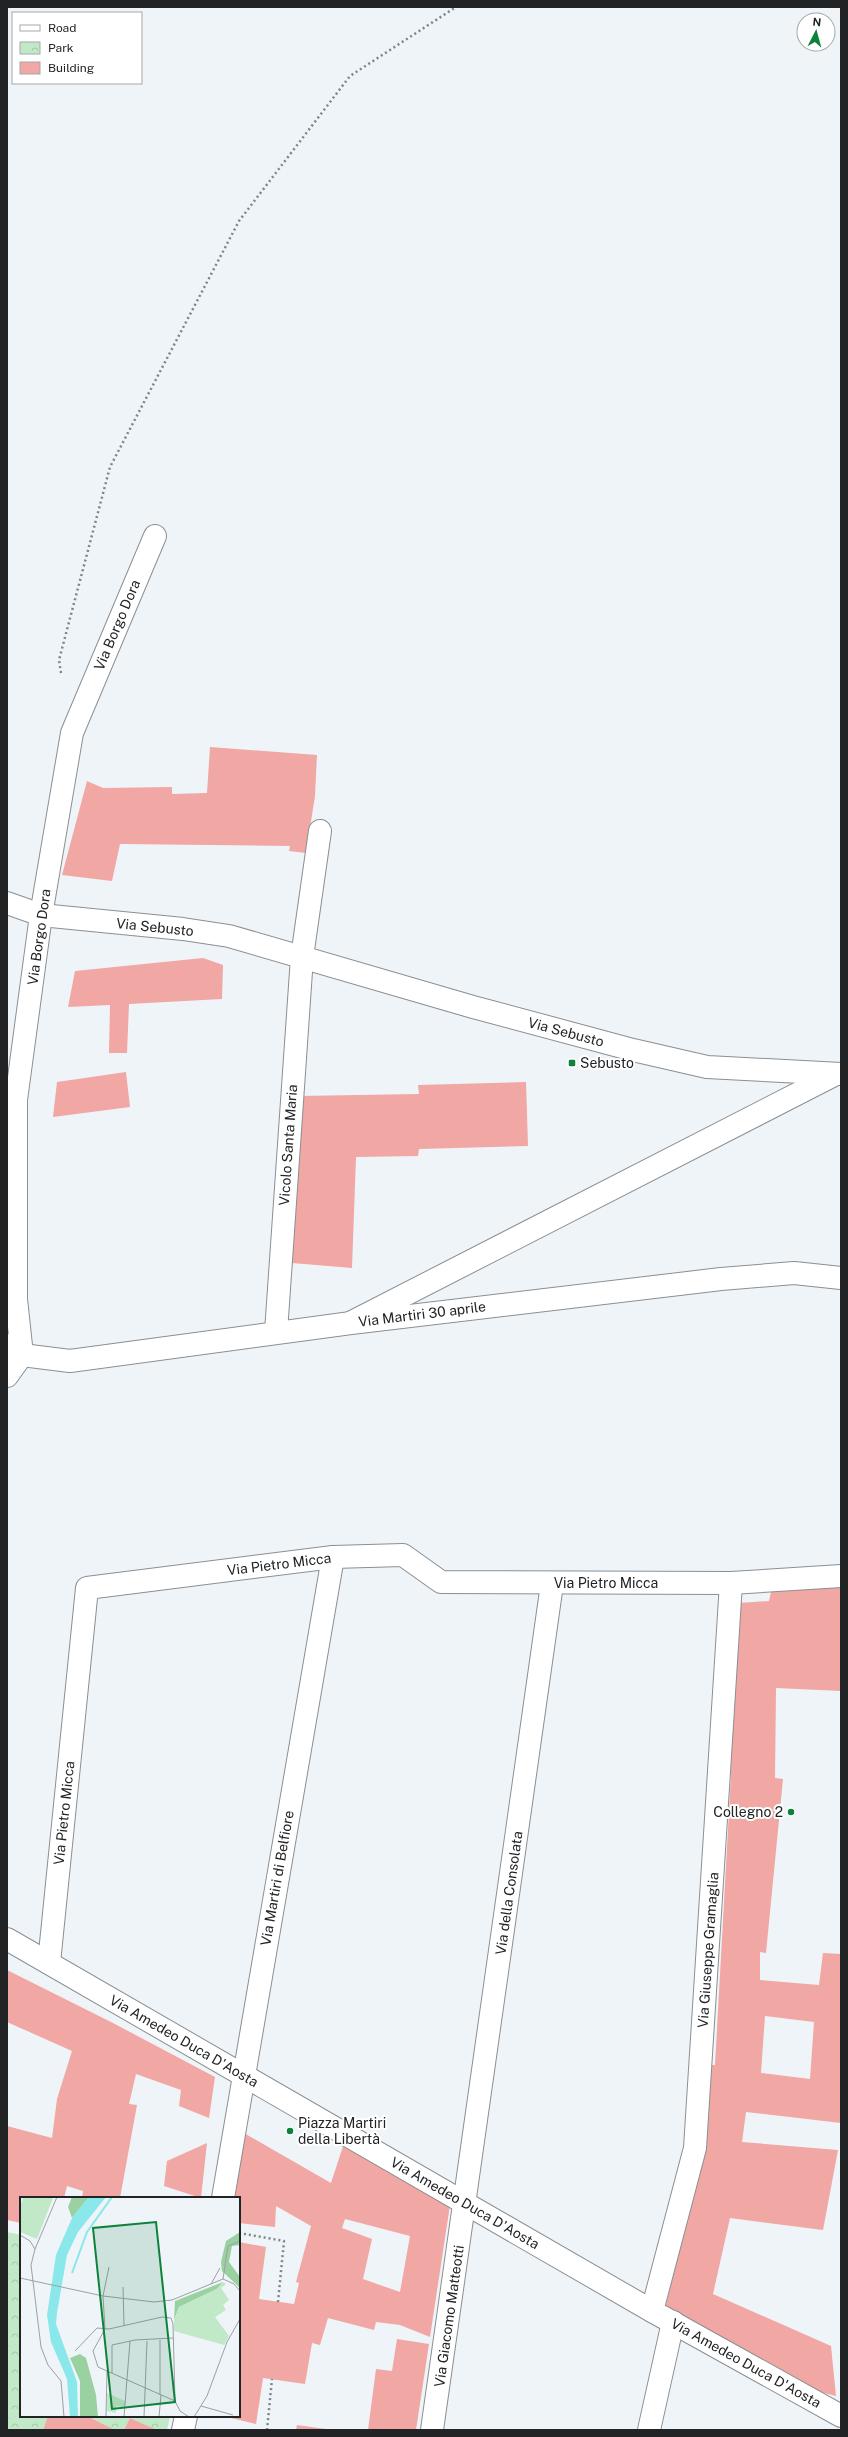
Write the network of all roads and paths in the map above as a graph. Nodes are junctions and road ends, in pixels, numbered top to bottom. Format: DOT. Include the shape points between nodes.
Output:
graph roads {
  1 [pos="456,7"];
  2 [pos="154,536"];
  3 [pos="61,674"];
  4 [pos="320,831"];
  5 [pos="7,903"];
  6 [pos="41,915"];
  7 [pos="302,957"];
  8 [pos="838,1074"];
  9 [pos="841,1278"];
  10 [pos="351,1322"];
  11 [pos="276,1332"];
  12 [pos="14,1350"];
  13 [pos="7,1376"];
  14 [pos="333,1558"];
  15 [pos="841,1576"];
  16 [pos="731,1583"];
  17 [pos="552,1584"];
  18 [pos="7,1939"];
  19 [pos="49,1963"];
  20 [pos="243,2075"];
  21 [pos="223,2197"];
  22 [pos="465,2203"];
  23 [pos="240,2233"];
  24 [pos="278,2302"];
  25 [pos="652,2311"];
  26 [pos="673,2322"];
  27 [pos="272,2379"];
  28 [pos="841,2416"];
  29 [pos="186,2417"];
  30 [pos="183,2430"];
  31 [pos="267,2430"];
  32 [pos="432,2430"];
  33 [pos="649,2430"];
  1 -- 3 [label="path" via="350,76 239,221 110,467 59,660"];
  2 -- 6 [label="street, Via Borgo Dora" via="72,733"];
  4 -- 7 [label="street"];
  5 -- 6 [label="street, Via Sebusto"];
  6 -- 7 [label="street, Via Sebusto" via="198,931 229,936"];
  6 -- 12 [label="street, Via Borgo Dora" via="16,1100"];
  7 -- 8 [label="street, Via Sebusto" via="473,1007 632,1050 707,1067"];
  7 -- 11 [label="street, Vicolo Santa Maria"];
  8 -- 10 [label="street, Via Sebusto"];
  9 -- 10 [label="street, Via Martiri 30 aprile" via="794,1273 721,1279"];
  10 -- 11 [label="street, Via Martiri 30 aprile"];
  11 -- 12 [label="street, Via Martiri 30 aprile" via="70,1361"];
  12 -- 13 [label="street"];
  14 -- 17 [label="street, Via Pietro Micca" via="403,1555 442,1582"];
  14 -- 19 [label="street, Via Pietro Micca" via="88,1588"];
  14 -- 20 [label="street, Via Martiri di Belfiore"];
  15 -- 16 [label="street, Via Pietro Micca"];
  16 -- 17 [label="street, Via Pietro Micca"];
  16 -- 25 [label="street, Via Giuseppe Gramaglia" via="695,2148"];
  17 -- 22 [label="street, Via della Consolata"];
  18 -- 19 [label="street, Via Amedeo Duca D'Aosta"];
  19 -- 20 [label="street, Via Amedeo Duca D'Aosta"];
  20 -- 21 [label="street, Via Martiri di Belfiore"];
  20 -- 22 [label="street, Via Amedeo Duca D'Aosta"];
  22 -- 25 [label="street, Via Amedeo Duca D'Aosta"];
  22 -- 32 [label="street, Via Giacomo Matteotti"];
  23 -- 24 [label="path" via="284,2241"];
  25 -- 26 [label="street, Via Amedeo Duca D'Aosta"];
  26 -- 28 [label="street, Via Amedeo Duca D'Aosta"];
  26 -- 33 [label="street"];
  27 -- 31 [label="path"];
  29 -- 30 [label="street"];
}
